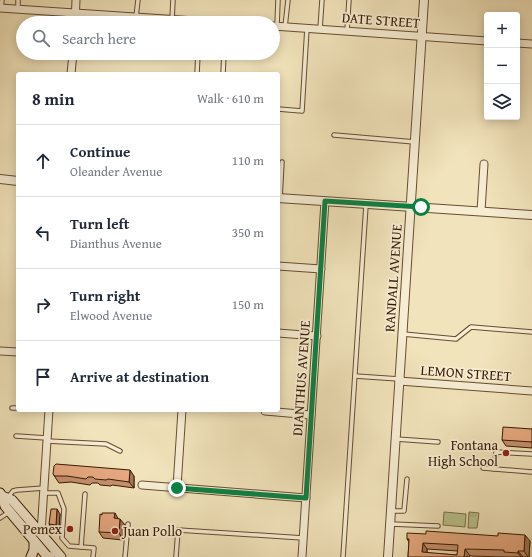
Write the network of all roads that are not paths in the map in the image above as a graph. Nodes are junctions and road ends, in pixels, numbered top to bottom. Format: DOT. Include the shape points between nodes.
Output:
graph roads {
  1 [pos="2,0"];
  2 [pos="18,0"];
  3 [pos="76,0"];
  4 [pos="138,0"];
  5 [pos="173,0"];
  6 [pos="278,0"];
  7 [pos="288,0"];
  8 [pos="322,0"];
  9 [pos="349,0"];
  10 [pos="424,0"];
  11 [pos="1,8"];
  12 [pos="18,10"];
  13 [pos="75,14"];
  14 [pos="106,16"];
  15 [pos="136,16"];
  16 [pos="172,16"];
  17 [pos="276,16"];
  18 [pos="280,26"];
  19 [pos="285,27"];
  20 [pos="307,28"];
  21 [pos="320,29"];
  22 [pos="347,31"];
  23 [pos="422,36"];
  24 [pos="484,41"];
  25 [pos="520,43"];
  26 [pos="532,44"];
  27 [pos="72,60"];
  28 [pos="198,60"];
  29 [pos="224,60"];
  30 [pos="71,72"];
  31 [pos="197,72"];
  32 [pos="223,72"];
  33 [pos="280,109"];
  34 [pos="334,136"];
  35 [pos="415,142"];
  36 [pos="282,162"];
  37 [pos="484,164"];
  38 [pos="0,179"];
  39 [pos="16,180"];
  40 [pos="280,186"];
  41 [pos="280,198"];
  42 [pos="325,201"];
  43 [pos="366,204"];
  44 [pos="410,207"];
  45 [pos="481,211"];
  46 [pos="532,215"];
  47 [pos="280,266"];
  48 [pos="321,269"];
  49 [pos="532,332"];
  50 [pos="280,333"];
  51 [pos="402,334"];
  52 [pos="317,336"];
  53 [pos="0,350"];
  54 [pos="16,352"];
  55 [pos="355,376"];
  56 [pos="399,380"];
  57 [pos="532,391"];
  58 [pos="12,408"];
  59 [pos="16,408"];
  60 [pos="49,412"];
  61 [pos="182,412"];
  62 [pos="276,412"];
  63 [pos="311,415"];
  64 [pos="16,436"];
  65 [pos="395,439"];
  66 [pos="47,440"];
  67 [pos="438,442"];
  68 [pos="120,451"];
  69 [pos="532,454"];
  70 [pos="483,468"];
  71 [pos="494,469"];
  72 [pos="532,472"];
  73 [pos="406,479"];
  74 [pos="142,485"];
  75 [pos="177,488"];
  76 [pos="44,490"];
  77 [pos="85,494"];
  78 [pos="3,495"];
  79 [pos="306,498"];
  80 [pos="10,511"];
  81 [pos="391,511"];
  82 [pos="0,518"];
  83 [pos="128,524"];
  84 [pos="390,524"];
  85 [pos="438,526"];
  86 [pos="41,533"];
  87 [pos="304,538"];
  88 [pos="34,541"];
  89 [pos="81,547"];
  90 [pos="31,557"];
  91 [pos="50,557"];
  92 [pos="61,557"];
  93 [pos="93,557"];
  94 [pos="125,557"];
  95 [pos="176,557"];
  96 [pos="302,557"];
  97 [pos="343,557"];
  98 [pos="388,557"];
  1 -- 11 [label="lane"];
  2 -- 12 [label="lane"];
  3 -- 13 [label="street"];
  4 -- 15 [label="lane"];
  5 -- 16 [label="lane"];
  6 -- 17 [label="lane"];
  7 -- 19 [label="lane"];
  8 -- 21 [label="lane"];
  9 -- 22 [label="lane"];
  10 -- 23 [label="street, RANDALL AVENUE"];
  11 -- 12 [label="street"];
  12 -- 13 [label="street"];
  13 -- 14 [label="street"];
  18 -- 19 [label="street, DATE STREET"];
  19 -- 20 [label="street, DATE STREET"];
  20 -- 21 [label="street, DATE STREET"];
  20 -- 33 [label="lane" via="302,111"];
  21 -- 22 [label="street, DATE STREET"];
  22 -- 23 [label="street, DATE STREET"];
  23 -- 24 [label="street, DATE STREET"];
  23 -- 35 [label="street, RANDALL AVENUE"];
  25 -- 26 [label="street"];
  27 -- 30 [label="street"];
  28 -- 31 [label="lane"];
  29 -- 32 [label="lane"];
  34 -- 35 [label="lane"];
  35 -- 44 [label="street, RANDALL AVENUE"];
  36 -- 40 [label="lane"];
  37 -- 45 [label="street"];
  38 -- 39 [label="street"];
  41 -- 42 [label="street"];
  42 -- 43 [label="street"];
  42 -- 48 [label="street, DIANTHUS AVENUE"];
  43 -- 44 [label="street"];
  43 -- 55 [label="lane"];
  44 -- 45 [label="street"];
  44 -- 51 [label="street, RANDALL AVENUE"];
  45 -- 46 [label="street"];
  47 -- 48 [label="street"];
  48 -- 52 [label="street, DIANTHUS AVENUE"];
  49 -- 51 [label="lane" via="471,327 456,338"];
  50 -- 52 [label="street"];
  51 -- 56 [label="street, RANDALL AVENUE"];
  52 -- 63 [label="street, DIANTHUS AVENUE"];
  53 -- 54 [label="street"];
  55 -- 56 [label="lane"];
  55 -- 97 [label="lane"];
  56 -- 57 [label="street, LEMON STREET"];
  56 -- 65 [label="street, RANDALL AVENUE"];
  58 -- 59 [label="lane"];
  60 -- 66 [label="street"];
  61 -- 75 [label="street"];
  62 -- 63 [label="street"];
  63 -- 79 [label="street, DIANTHUS AVENUE"];
  64 -- 66 [label="lane"];
  65 -- 67 [label="lane"];
  65 -- 81 [label="street, RANDALL AVENUE"];
  66 -- 68 [label="lane" via="106,444"];
  66 -- 76 [label="street"];
  69 -- 71 [label="lane" via="496,452"];
  70 -- 71 [label="lane"];
  71 -- 72 [label="lane"];
  73 -- 81 [label="lane" via="404,511"];
  74 -- 75 [label="street"];
  75 -- 79 [label="street"];
  76 -- 78 [label="lane" via="17,490"];
  76 -- 86 [label="street"];
  76 -- 89 [label="lane" via="58,494 64,509 62,538 69,546"];
  77 -- 89 [label="lane"];
  78 -- 80 [label="main road" via="5,506"];
  78 -- 86 [label="main road" via="12,500"];
  79 -- 87 [label="street, DIANTHUS AVENUE"];
  80 -- 82 [label="lane"];
  80 -- 88 [label="main road"];
  81 -- 84 [label="street, RANDALL AVENUE"];
  83 -- 94 [label="lane"];
  84 -- 85 [label="lane"];
  84 -- 98 [label="street, RANDALL AVENUE"];
  86 -- 92 [label="main road"];
  87 -- 95 [label="lane" via="178,530"];
  87 -- 96 [label="street, DIANTHUS AVENUE"];
  88 -- 90 [label="main road"];
  88 -- 91 [label="main road"];
  89 -- 93 [label="lane" via="94,548"];
}
